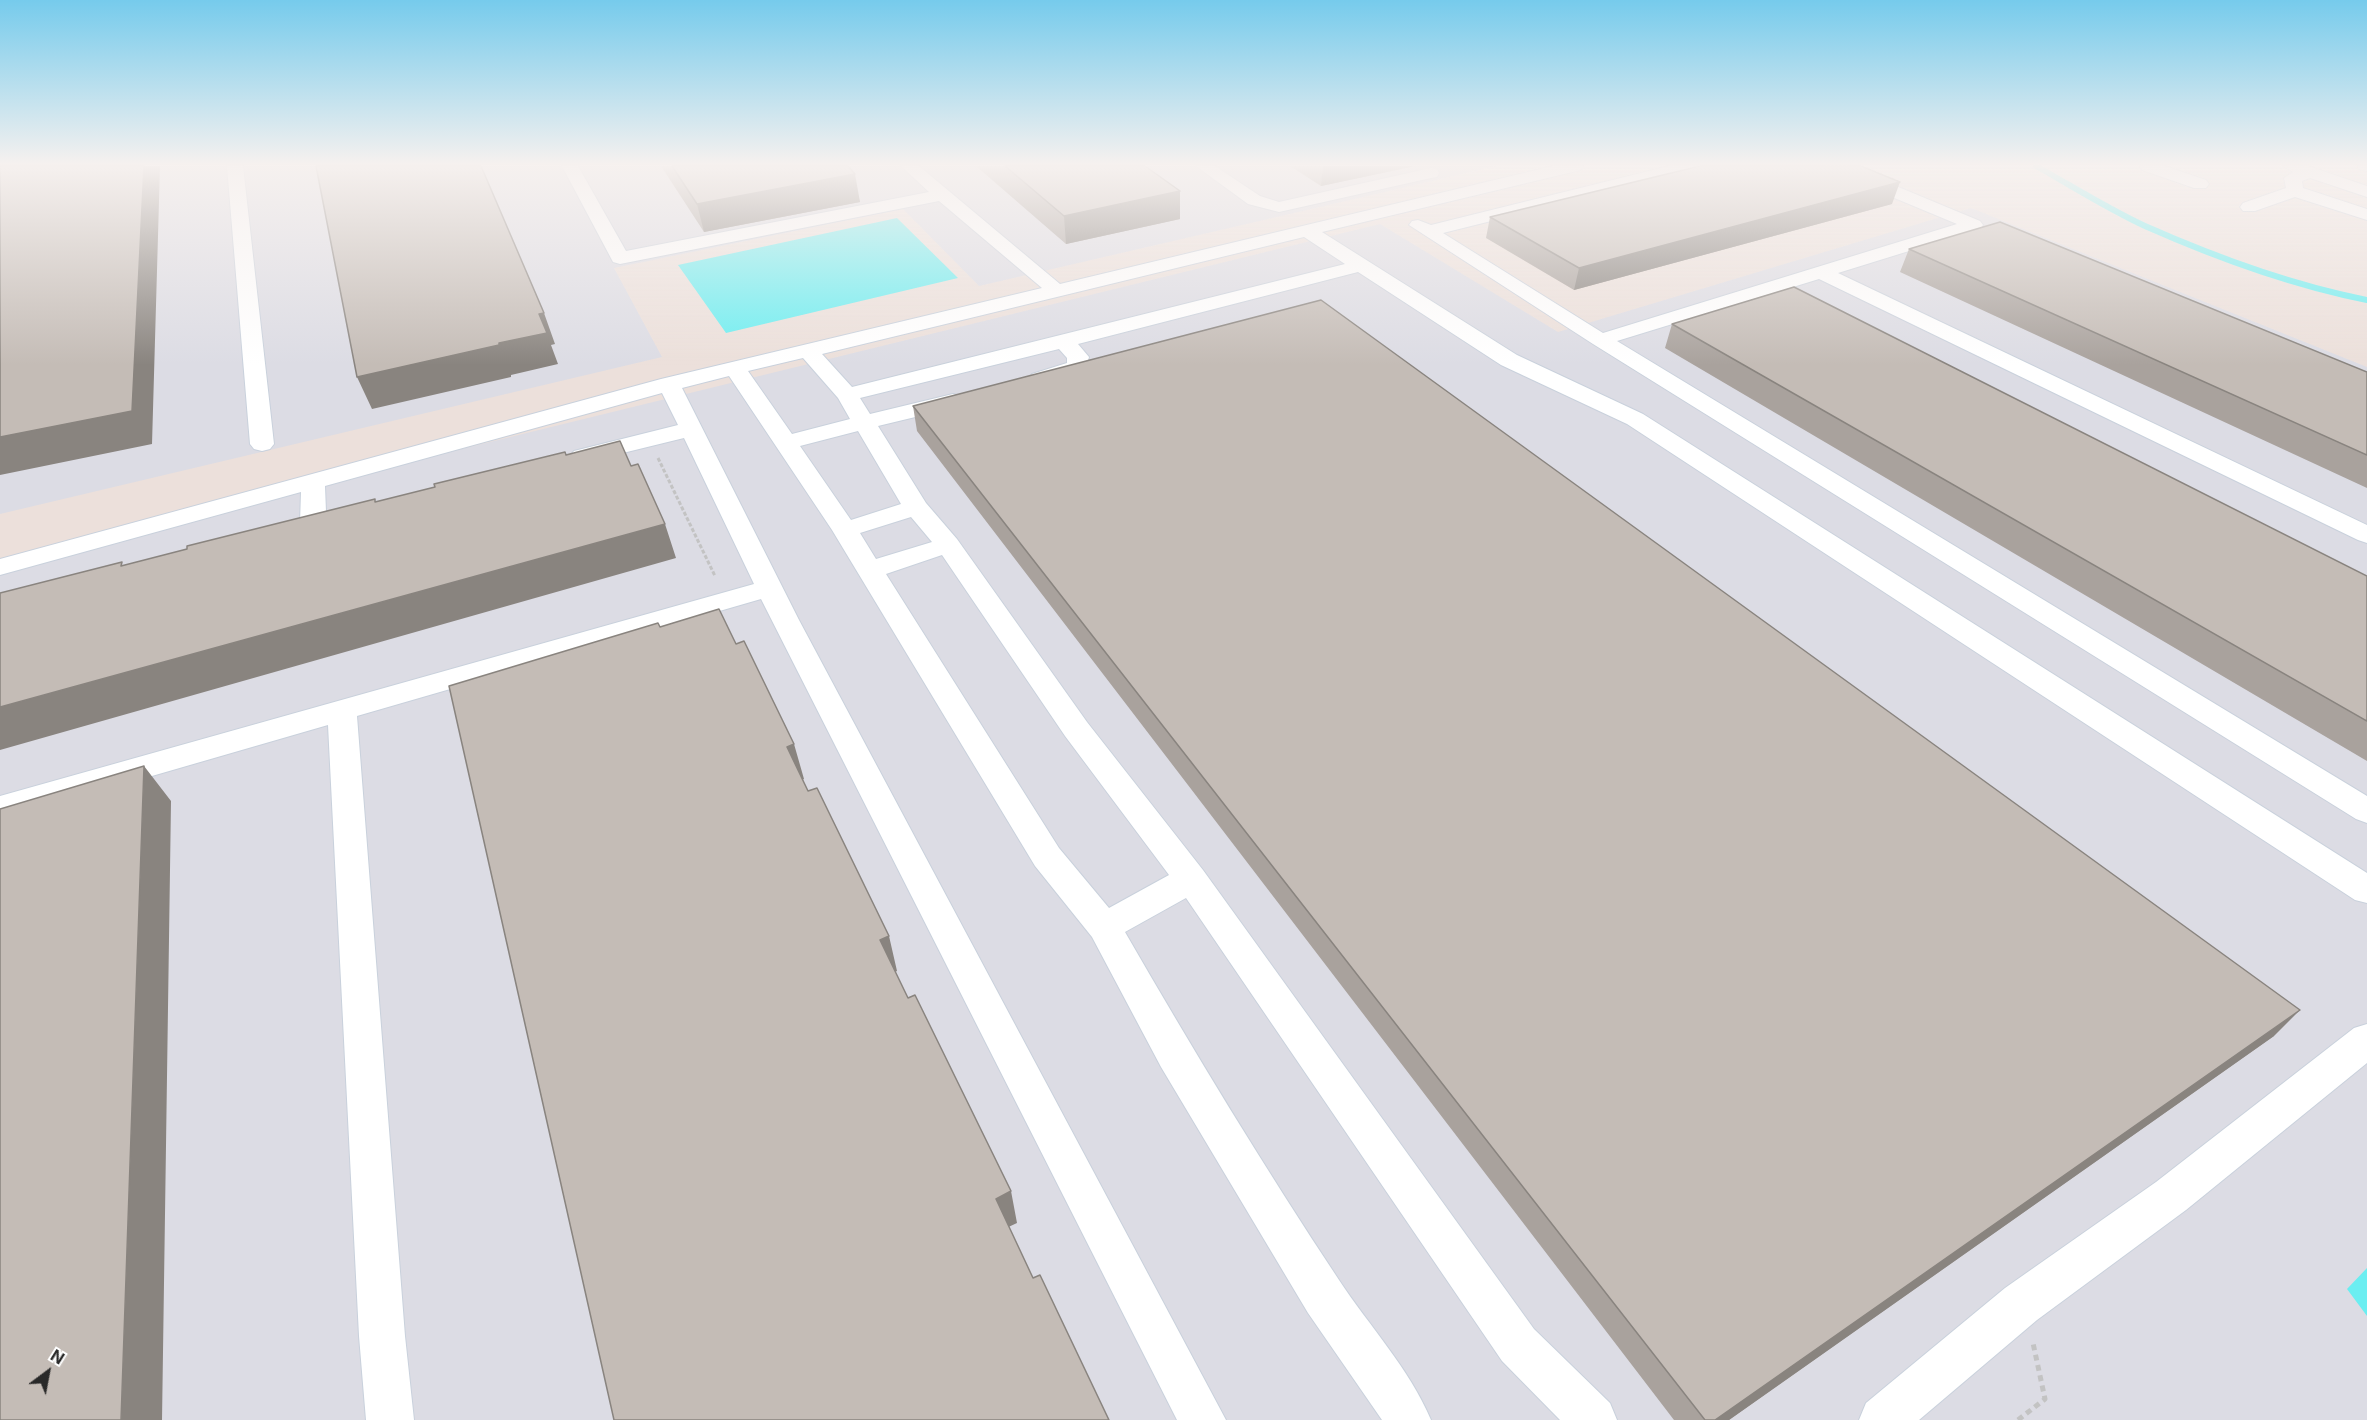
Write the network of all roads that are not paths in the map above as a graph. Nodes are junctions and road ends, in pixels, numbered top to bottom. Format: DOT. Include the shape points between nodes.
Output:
graph roads {
  1 [pos="241,232"];
  2 [pos="606,232"];
  3 [pos="751,232"];
  4 [pos="986,232"];
  5 [pos="1302,232"];
  6 [pos="1309,232"];
  7 [pos="1430,232"];
  8 [pos="1951,232"];
  9 [pos="1991,232"];
  10 [pos="1995,234"];
  11 [pos="1359,266"];
  12 [pos="1823,273"];
  13 [pos="1057,291"];
  14 [pos="1600,340"];
  15 [pos="1065,342"];
  16 [pos="808,351"];
  17 [pos="735,368"];
  18 [pos="669,384"];
  19 [pos="1019,385"];
  20 [pos="847,396"];
  21 [pos="975,396"];
  22 [pos="864,422"];
  23 [pos="691,429"];
  24 [pos="786,443"];
  25 [pos="262,444"];
  26 [pos="565,460"];
  27 [pos="313,482"];
  28 [pos="916,507"];
  29 [pos="370,508"];
  30 [pos="845,530"];
  31 [pos="2367,535"];
  32 [pos="948,545"];
  33 [pos="0,567"];
  34 [pos="870,570"];
  35 [pos="770,588"];
  36 [pos="342,711"];
  37 [pos="0,808"];
  38 [pos="2367,811"];
  39 [pos="1191,879"];
  40 [pos="2367,890"];
  41 [pos="1104,927"];
  42 [pos="2367,1040"];
  43 [pos="390,1420"];
  44 [pos="1202,1420"];
  45 [pos="1407,1420"];
  46 [pos="1593,1420"];
  47 [pos="1883,1420"];
  1 -- 25 [label="street"];
  2 -- 3 [label="street" via="620,258"];
  4 -- 13 [label="street"];
  5 -- 13 [label="street"];
  6 -- 11 [label="street"];
  7 -- 14 [label="street"];
  8 -- 12 [label="street"];
  9 -- 10 [label="street"];
  11 -- 15 [label="street"];
  11 -- 40 [label="street" via="1509,360 1635,419"];
  12 -- 14 [label="street"];
  12 -- 31 [label="street"];
  13 -- 16 [label="street"];
  14 -- 38 [label="street"];
  15 -- 19 [label="street" via="1078,357 1077,366"];
  15 -- 20 [label="street"];
  16 -- 17 [label="street"];
  16 -- 20 [label="street"];
  17 -- 18 [label="street"];
  17 -- 24 [label="street"];
  18 -- 23 [label="street"];
  18 -- 27 [label="street"];
  20 -- 22 [label="street"];
  21 -- 22 [label="street"];
  22 -- 24 [label="street"];
  22 -- 28 [label="street"];
  23 -- 26 [label="street"];
  23 -- 35 [label="street"];
  24 -- 30 [label="street"];
  27 -- 29 [label="street" via="302,526"];
  27 -- 33 [label="street"];
  28 -- 30 [label="street"];
  28 -- 32 [label="street"];
  30 -- 34 [label="street"];
  32 -- 34 [label="street"];
  32 -- 39 [label="street" via="1076,729"];
  34 -- 41 [label="street" via="1047,857"];
  35 -- 36 [label="street"];
  35 -- 44 [label="street"];
  36 -- 37 [label="street"];
  36 -- 43 [label="street"];
  39 -- 41 [label="street"];
  39 -- 46 [label="street" via="1518,1345"];
  41 -- 45 [label="street" via="1175,1055 1324,1297"];
  42 -- 47 [label="street" via="2171,1196 2020,1304"];
}
